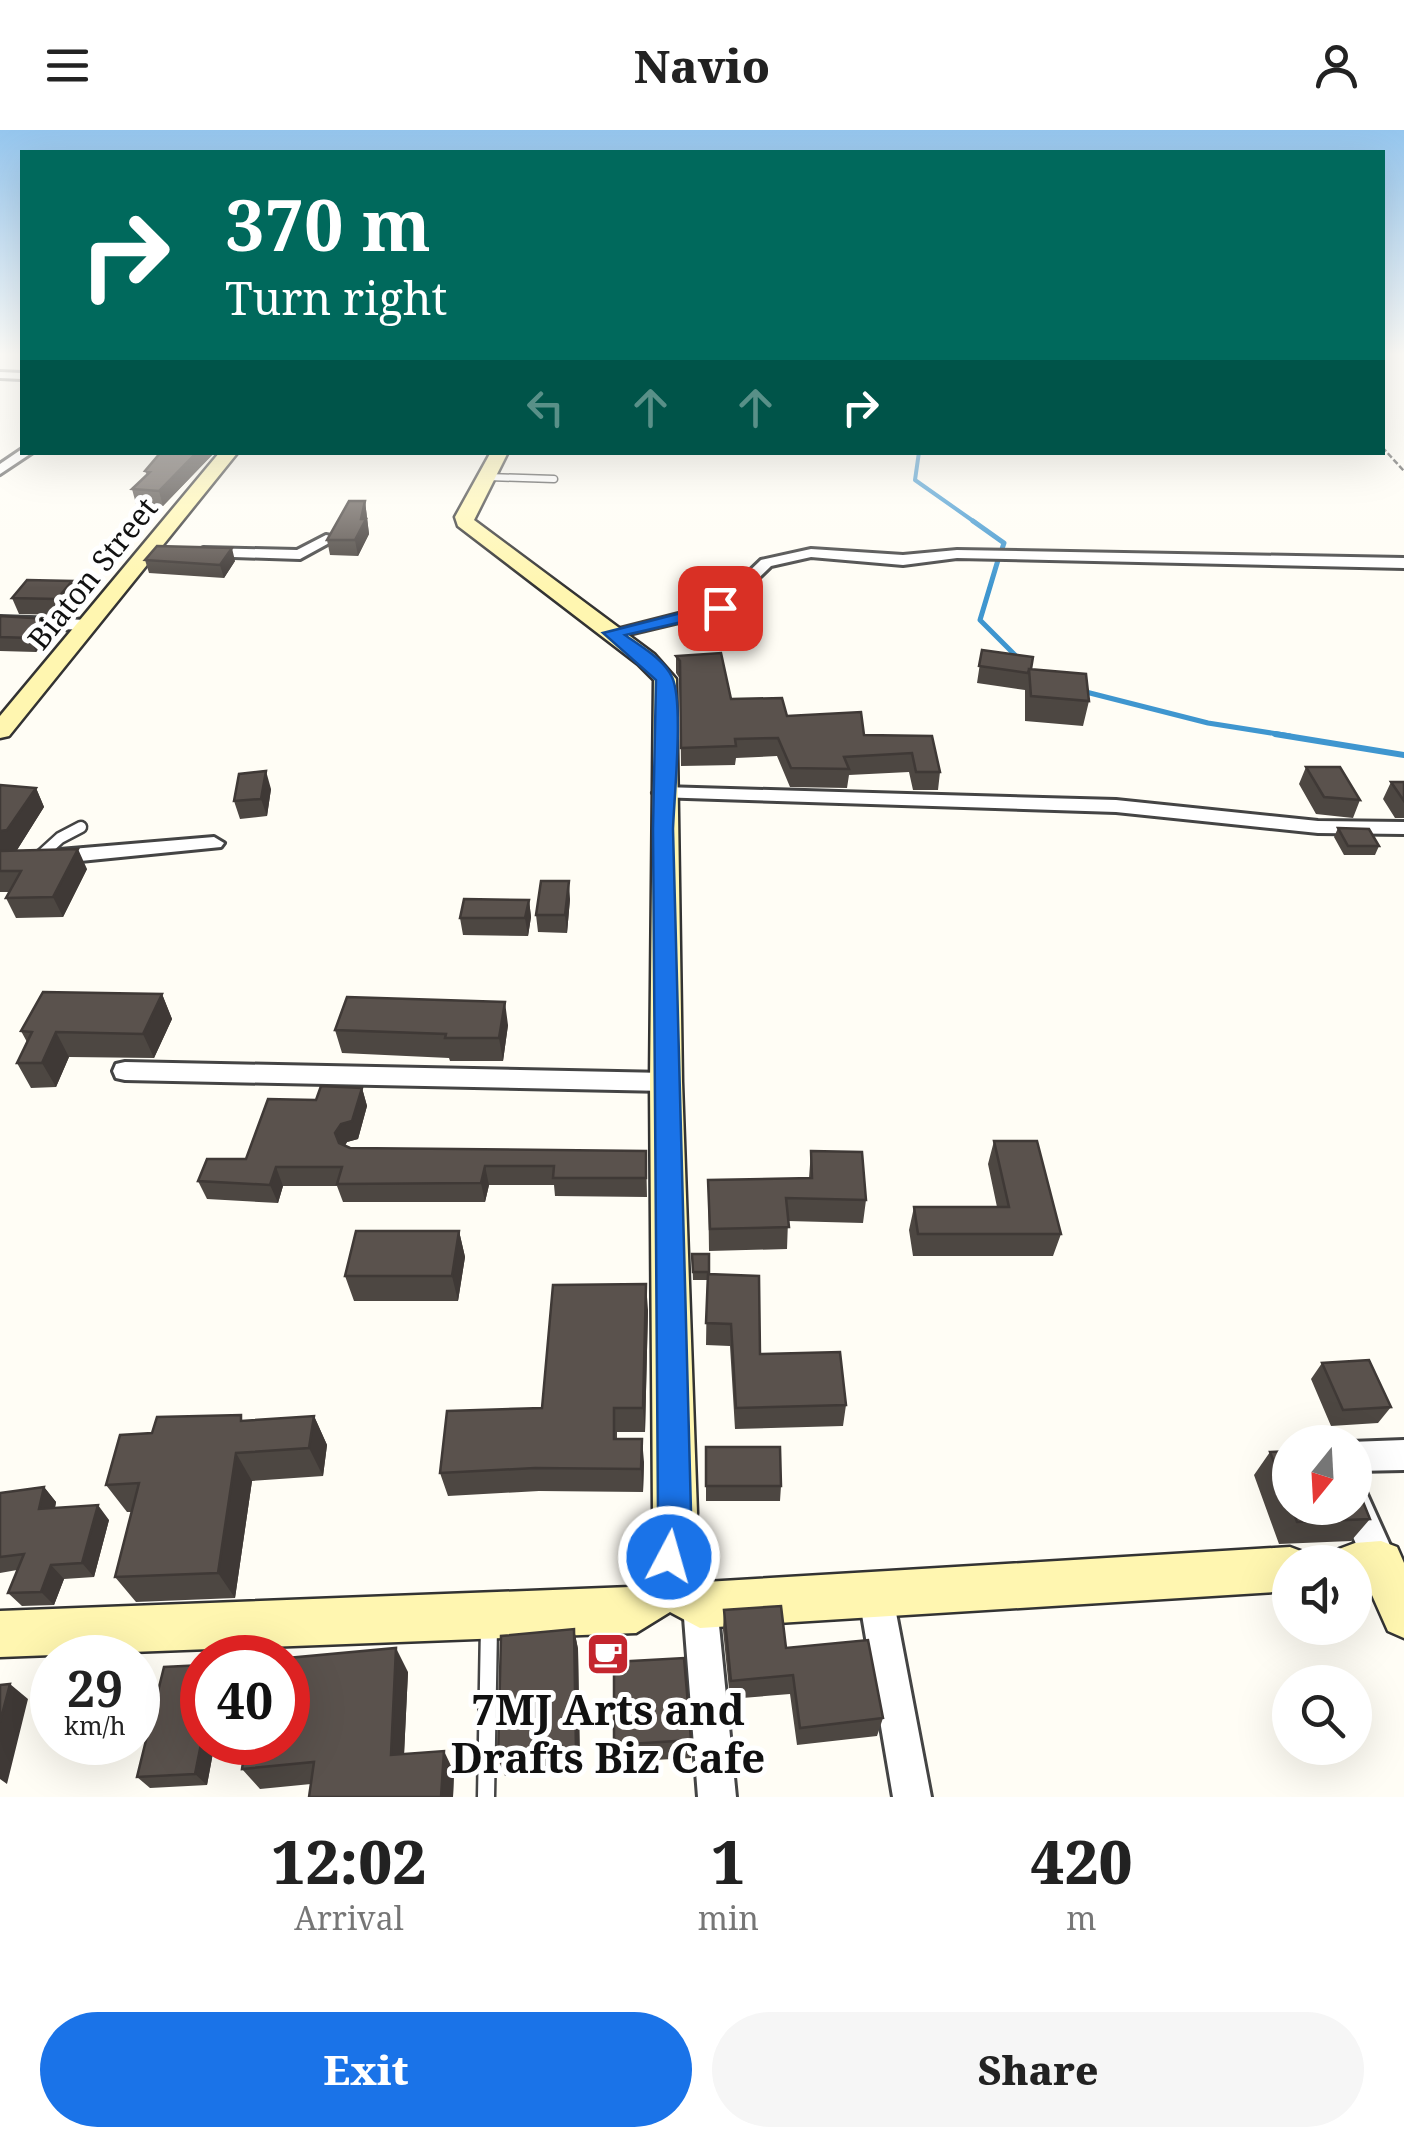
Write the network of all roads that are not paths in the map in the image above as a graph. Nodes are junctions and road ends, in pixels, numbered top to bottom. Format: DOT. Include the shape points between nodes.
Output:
graph roads {
  1 [pos="22,455"];
  2 [pos="228,455"];
  3 [pos="494,465"];
  4 [pos="0,470"];
  5 [pos="554,479"];
  6 [pos="326,539"];
  7 [pos="187,552"];
  8 [pos="1404,563"];
  9 [pos="0,622"];
  10 [pos="89,625"];
  11 [pos="612,633"];
  12 [pos="4,722"];
  13 [pos="663,793"];
  14 [pos="81,827"];
  15 [pos="1397,828"];
  16 [pos="214,844"];
  17 [pos="1404,848"];
  18 [pos="35,861"];
  19 [pos="0,862"];
  20 [pos="125,1070"];
  21 [pos="666,1082"];
  22 [pos="1372,1456"];
  23 [pos="1404,1456"];
  24 [pos="1272,1570"];
  25 [pos="1372,1570"];
  26 [pos="682,1594"];
  27 [pos="876,1597"];
  28 [pos="489,1615"];
  29 [pos="1404,1615"];
  30 [pos="0,1634"];
  31 [pos="486,1797"];
  32 [pos="717,1797"];
  33 [pos="912,1797"];
  1 -- 4 [label="street"];
  2 -- 10 [label="street, Biaton Street" via="159,551"];
  3 -- 5 [label="lane"];
  3 -- 11 [label="street" via="466,522"];
  6 -- 7 [label="street" via="300,554"];
  8 -- 11 [label="street" via="958,554 903,560 811,553 766,562 720,608"];
  9 -- 10 [label="street"];
  10 -- 12 [label="street, Biaton Street"];
  11 -- 13 [label="street" via="664,679"];
  13 -- 15 [label="street" via="1116,806 1318,827"];
  13 -- 21 [label="street"];
  14 -- 18 [label="lane"];
  15 -- 17 [label="street"];
  16 -- 18 [label="street"];
  18 -- 19 [label="street"];
  20 -- 21 [label="street"];
  21 -- 26 [label="street" via="658,1156"];
  22 -- 23 [label="street"];
  24 -- 27 [label="street"];
  25 -- 29 [label="street"];
  26 -- 27 [label="street"];
  26 -- 28 [label="street" via="636,1610"];
  26 -- 32 [label="street"];
  27 -- 33 [label="street"];
  28 -- 30 [label="street"];
  28 -- 31 [label="lane"];
}
